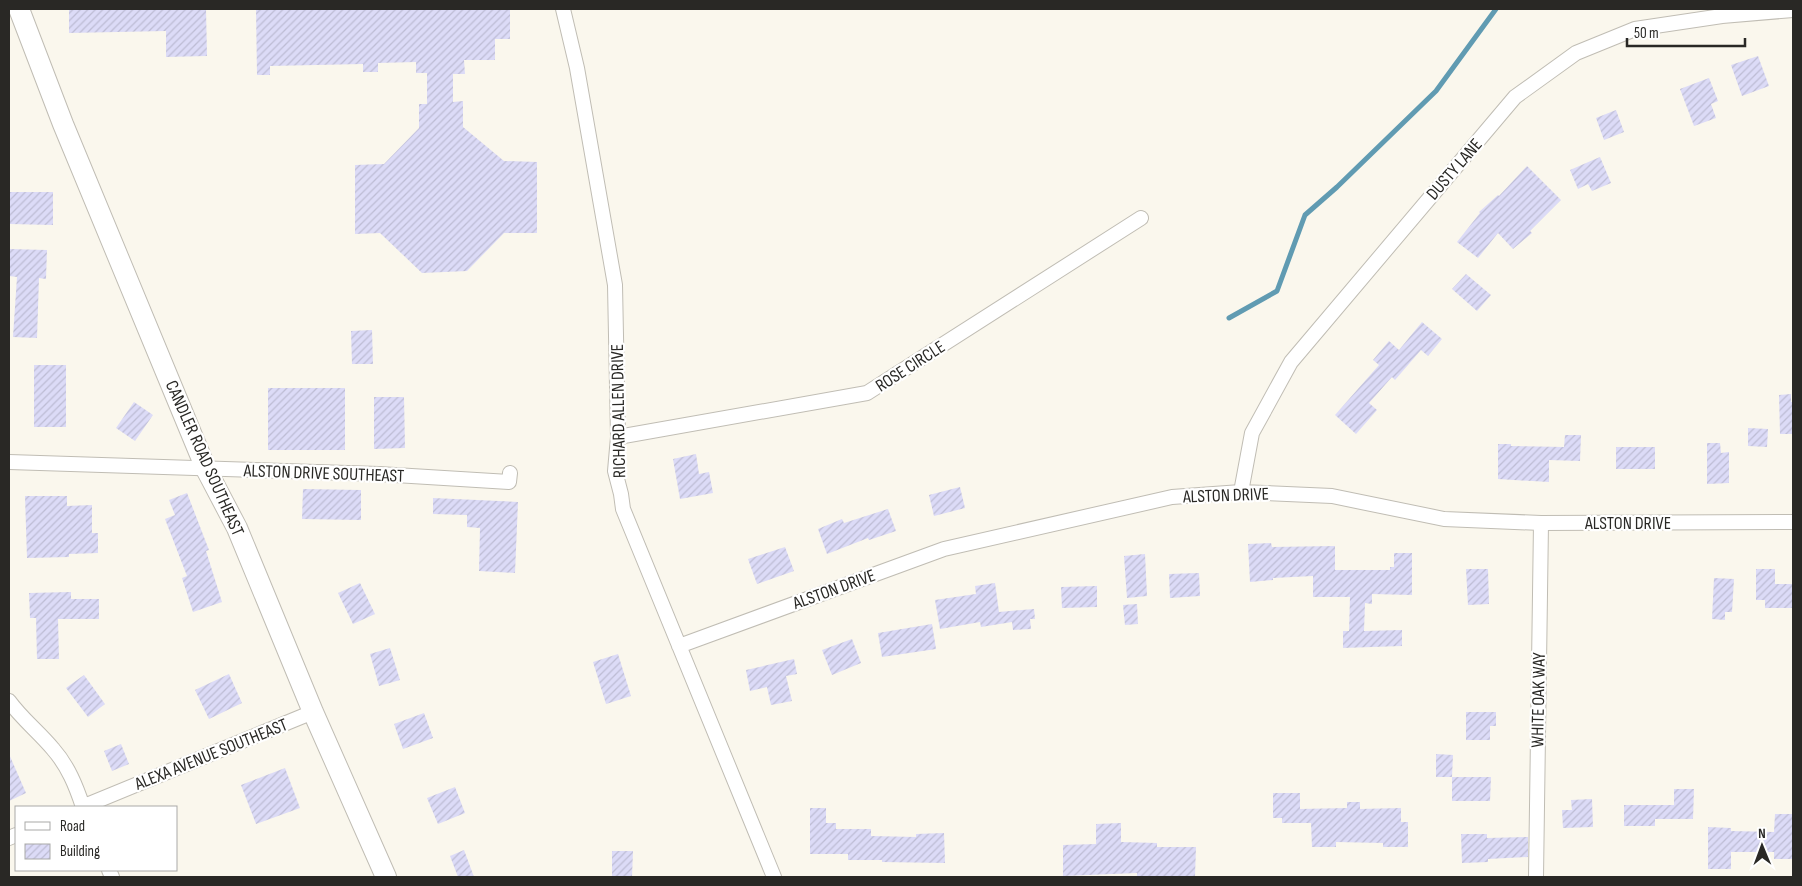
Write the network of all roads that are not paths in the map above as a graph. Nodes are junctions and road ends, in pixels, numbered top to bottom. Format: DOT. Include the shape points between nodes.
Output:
graph roads {
  1 [pos="19,9"];
  2 [pos="563,9"];
  3 [pos="1793,10"];
  4 [pos="1141,218"];
  5 [pos="618,437"];
  6 [pos="9,462"];
  7 [pos="206,469"];
  8 [pos="510,473"];
  9 [pos="1241,492"];
  10 [pos="1793,522"];
  11 [pos="1541,523"];
  12 [pos="679,646"];
  13 [pos="9,701"];
  14 [pos="313,712"];
  15 [pos="82,806"];
  16 [pos="84,806"];
  17 [pos="386,877"];
  18 [pos="774,877"];
  19 [pos="1536,877"];
  1 -- 7 [label="main road, CANDLER ROAD SOUTHEAST" via="63,124"];
  2 -- 5 [label="street, RICHARD ALLEN DRIVE" via="577,68 615,284"];
  3 -- 9 [label="street, DUSTY LANE" via="1722,16 1635,29 1576,53 1515,97 1291,362 1252,433"];
  4 -- 5 [label="street, ROSE CIRCLE" via="867,393"];
  5 -- 12 [label="street, RICHARD ALLEN DRIVE" via="615,471 623,509"];
  6 -- 7 [label="street, ALSTON DRIVE SOUTHEAST"];
  7 -- 8 [label="street, ALSTON DRIVE SOUTHEAST" via="510,482"];
  7 -- 14 [label="main road, CANDLER ROAD SOUTHEAST" via="237,528"];
  9 -- 11 [label="street, ALSTON DRIVE" via="1332,496 1444,519"];
  9 -- 12 [label="street, ALSTON DRIVE" via="1172,497 944,549"];
  10 -- 11 [label="street, ALSTON DRIVE"];
  11 -- 19 [label="street, WHITE OAK WAY"];
  12 -- 18 [label="street, RICHARD ALLEN DRIVE"];
  13 -- 15 [label="street" via="54,750 76,787"];
  14 -- 16 [label="street, ALEXA AVENUE SOUTHEAST"];
  14 -- 17 [label="main road, CANDLER ROAD SOUTHEAST"];
}
